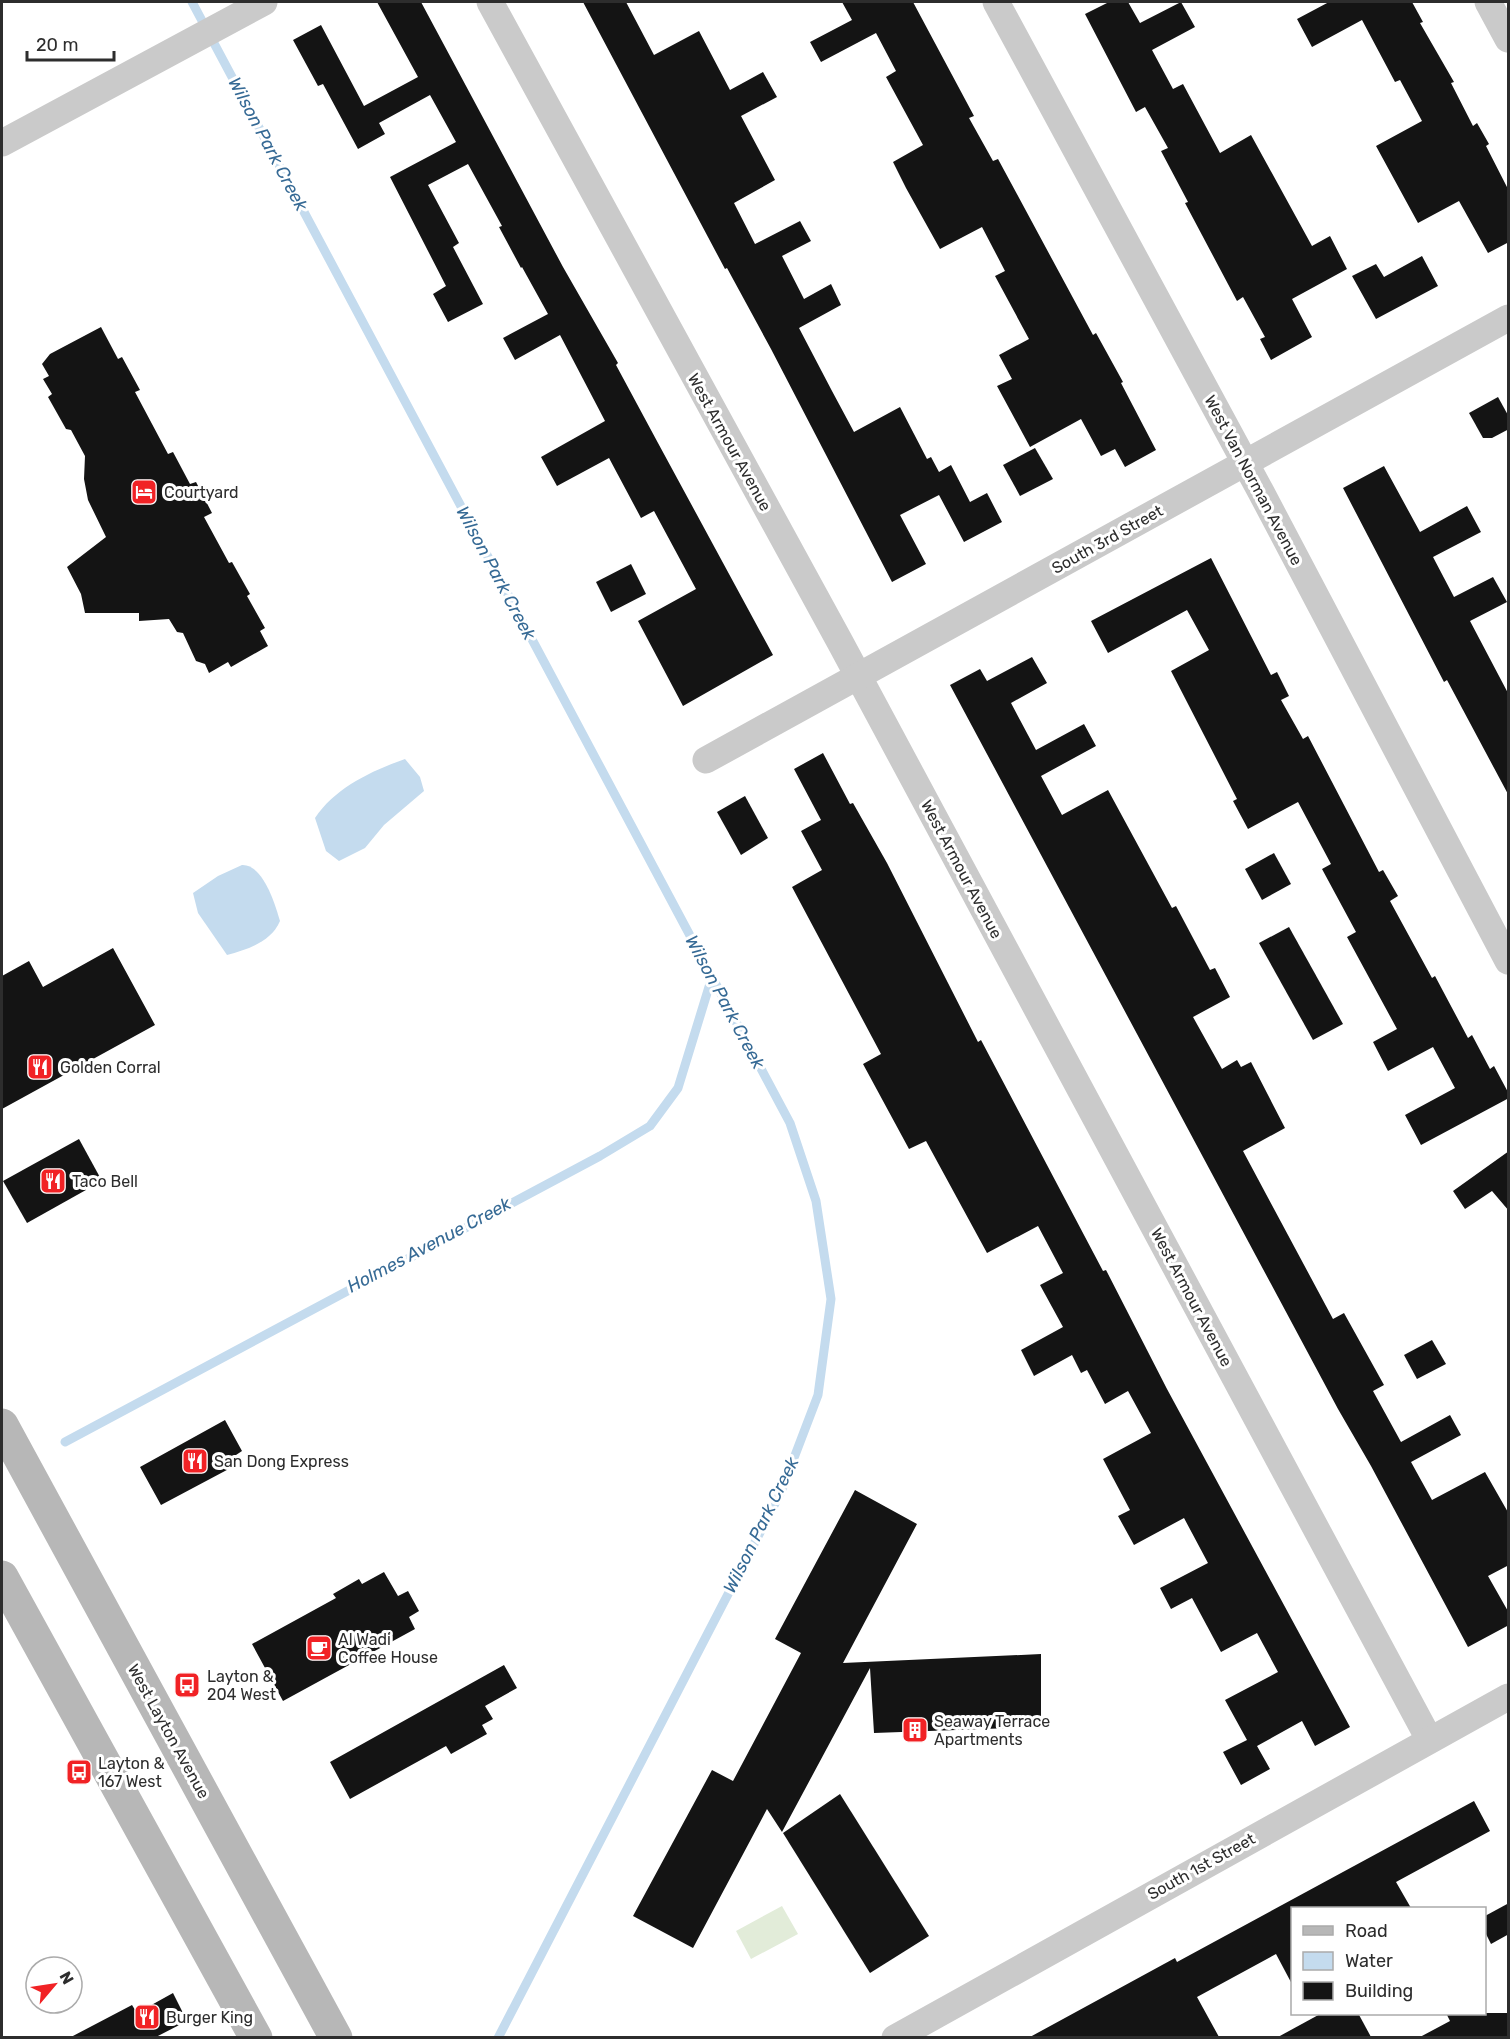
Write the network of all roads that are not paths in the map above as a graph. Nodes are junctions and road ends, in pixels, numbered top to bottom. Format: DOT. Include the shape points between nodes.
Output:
graph roads {
  1 [pos="490,2"];
  2 [pos="996,2"];
  3 [pos="1488,2"];
  4 [pos="256,6"];
  5 [pos="1509,39"];
  6 [pos="2,143"];
  7 [pos="1509,318"];
  8 [pos="1246,463"];
  9 [pos="858,677"];
  10 [pos="706,760"];
  11 [pos="1509,961"];
  12 [pos="2,1425"];
  13 [pos="2,1577"];
  14 [pos="1509,1697"];
  15 [pos="1429,1739"];
  16 [pos="256,2037"];
  17 [pos="336,2037"];
  18 [pos="895,2037"];
  1 -- 9 [label="street, West Armour Avenue"];
  2 -- 8 [label="street, West Van Norman Avenue"];
  3 -- 5 [label="street"];
  4 -- 6 [label="street"];
  7 -- 8 [label="street, South 3rd Street"];
  8 -- 9 [label="street, South 3rd Street"];
  8 -- 11 [label="street, West Van Norman Avenue"];
  9 -- 10 [label="street, South 3rd Street"];
  9 -- 15 [label="street, West Armour Avenue"];
  12 -- 17 [label="main road, West Layton Avenue"];
  13 -- 16 [label="main road"];
  14 -- 15 [label="street, South 1st Street"];
  15 -- 18 [label="street, South 1st Street"];
}
